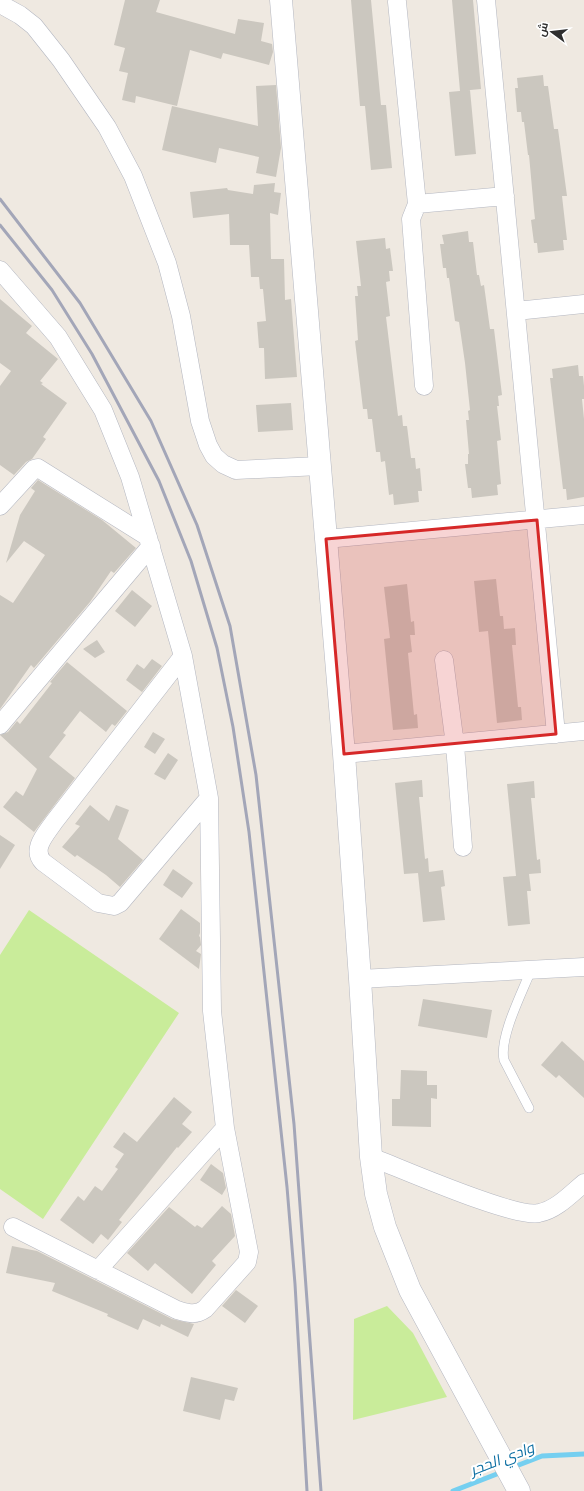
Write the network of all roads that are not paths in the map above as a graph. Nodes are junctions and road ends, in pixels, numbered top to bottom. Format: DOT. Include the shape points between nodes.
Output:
graph roads {
  1 [pos="282,0"];
  2 [pos="486,0"];
  3 [pos="397,2"];
  4 [pos="4,4"];
  5 [pos="505,196"];
  6 [pos="417,204"];
  7 [pos="0,270"];
  8 [pos="584,304"];
  9 [pos="516,311"];
  10 [pos="424,386"];
  11 [pos="319,466"];
  12 [pos="1,504"];
  13 [pos="584,515"];
  14 [pos="537,520"];
  15 [pos="326,539"];
  16 [pos="150,542"];
  17 [pos="183,656"];
  18 [pos="444,660"];
  19 [pos="0,725"];
  20 [pos="584,731"];
  21 [pos="556,734"];
  22 [pos="455,745"];
  23 [pos="344,754"];
  24 [pos="209,798"];
  25 [pos="463,848"];
  26 [pos="584,967"];
  27 [pos="531,970"];
  28 [pos="360,979"];
  29 [pos="529,1108"];
  30 [pos="225,1128"];
  31 [pos="371,1157"];
  32 [pos="584,1183"];
  33 [pos="14,1227"];
  34 [pos="98,1270"];
  35 [pos="519,1491"];
  1 -- 11 [label="main road"];
  2 -- 5 [label="street"];
  3 -- 6 [label="street"];
  4 -- 11 [label="street" via="34,26 61,60 107,127 132,176 167,263 181,316 200,421 214,456 236,470"];
  5 -- 6 [label="street"];
  5 -- 9 [label="street"];
  6 -- 10 [label="street" via="411,219"];
  7 -- 16 [label="street" via="58,337 103,410 130,477"];
  8 -- 9 [label="street"];
  9 -- 14 [label="street"];
  11 -- 15 [label="main road"];
  12 -- 16 [label="street" via="34,469 38,468"];
  13 -- 14 [label="street"];
  14 -- 15 [label="street"];
  14 -- 21 [label="street"];
  15 -- 23 [label="main road"];
  16 -- 17 [label="street"];
  16 -- 19 [label="street"];
  17 -- 24 [label="street"];
  17 -- 24 [label="street" via="54,822 39,846 39,856 43,862 98,903 114,906 120,903"];
  18 -- 22 [label="street"];
  20 -- 21 [label="street"];
  21 -- 22 [label="street"];
  22 -- 23 [label="street"];
  22 -- 25 [label="street"];
  23 -- 28 [label="main road"];
  24 -- 30 [label="street" via="212,1003"];
  26 -- 27 [label="street"];
  27 -- 28 [label="street"];
  27 -- 29 [label="lane" via="504,1039 502,1052"];
  28 -- 31 [label="main road"];
  30 -- 34 [label="street"];
  30 -- 34 [label="street" via="249,1252 247,1262 205,1309 198,1314 177,1310"];
  31 -- 32 [label="street" via="498,1206 524,1213 546,1211"];
  31 -- 35 [label="main road" via="376,1194 385,1227 410,1290"];
  33 -- 34 [label="street"];
}
